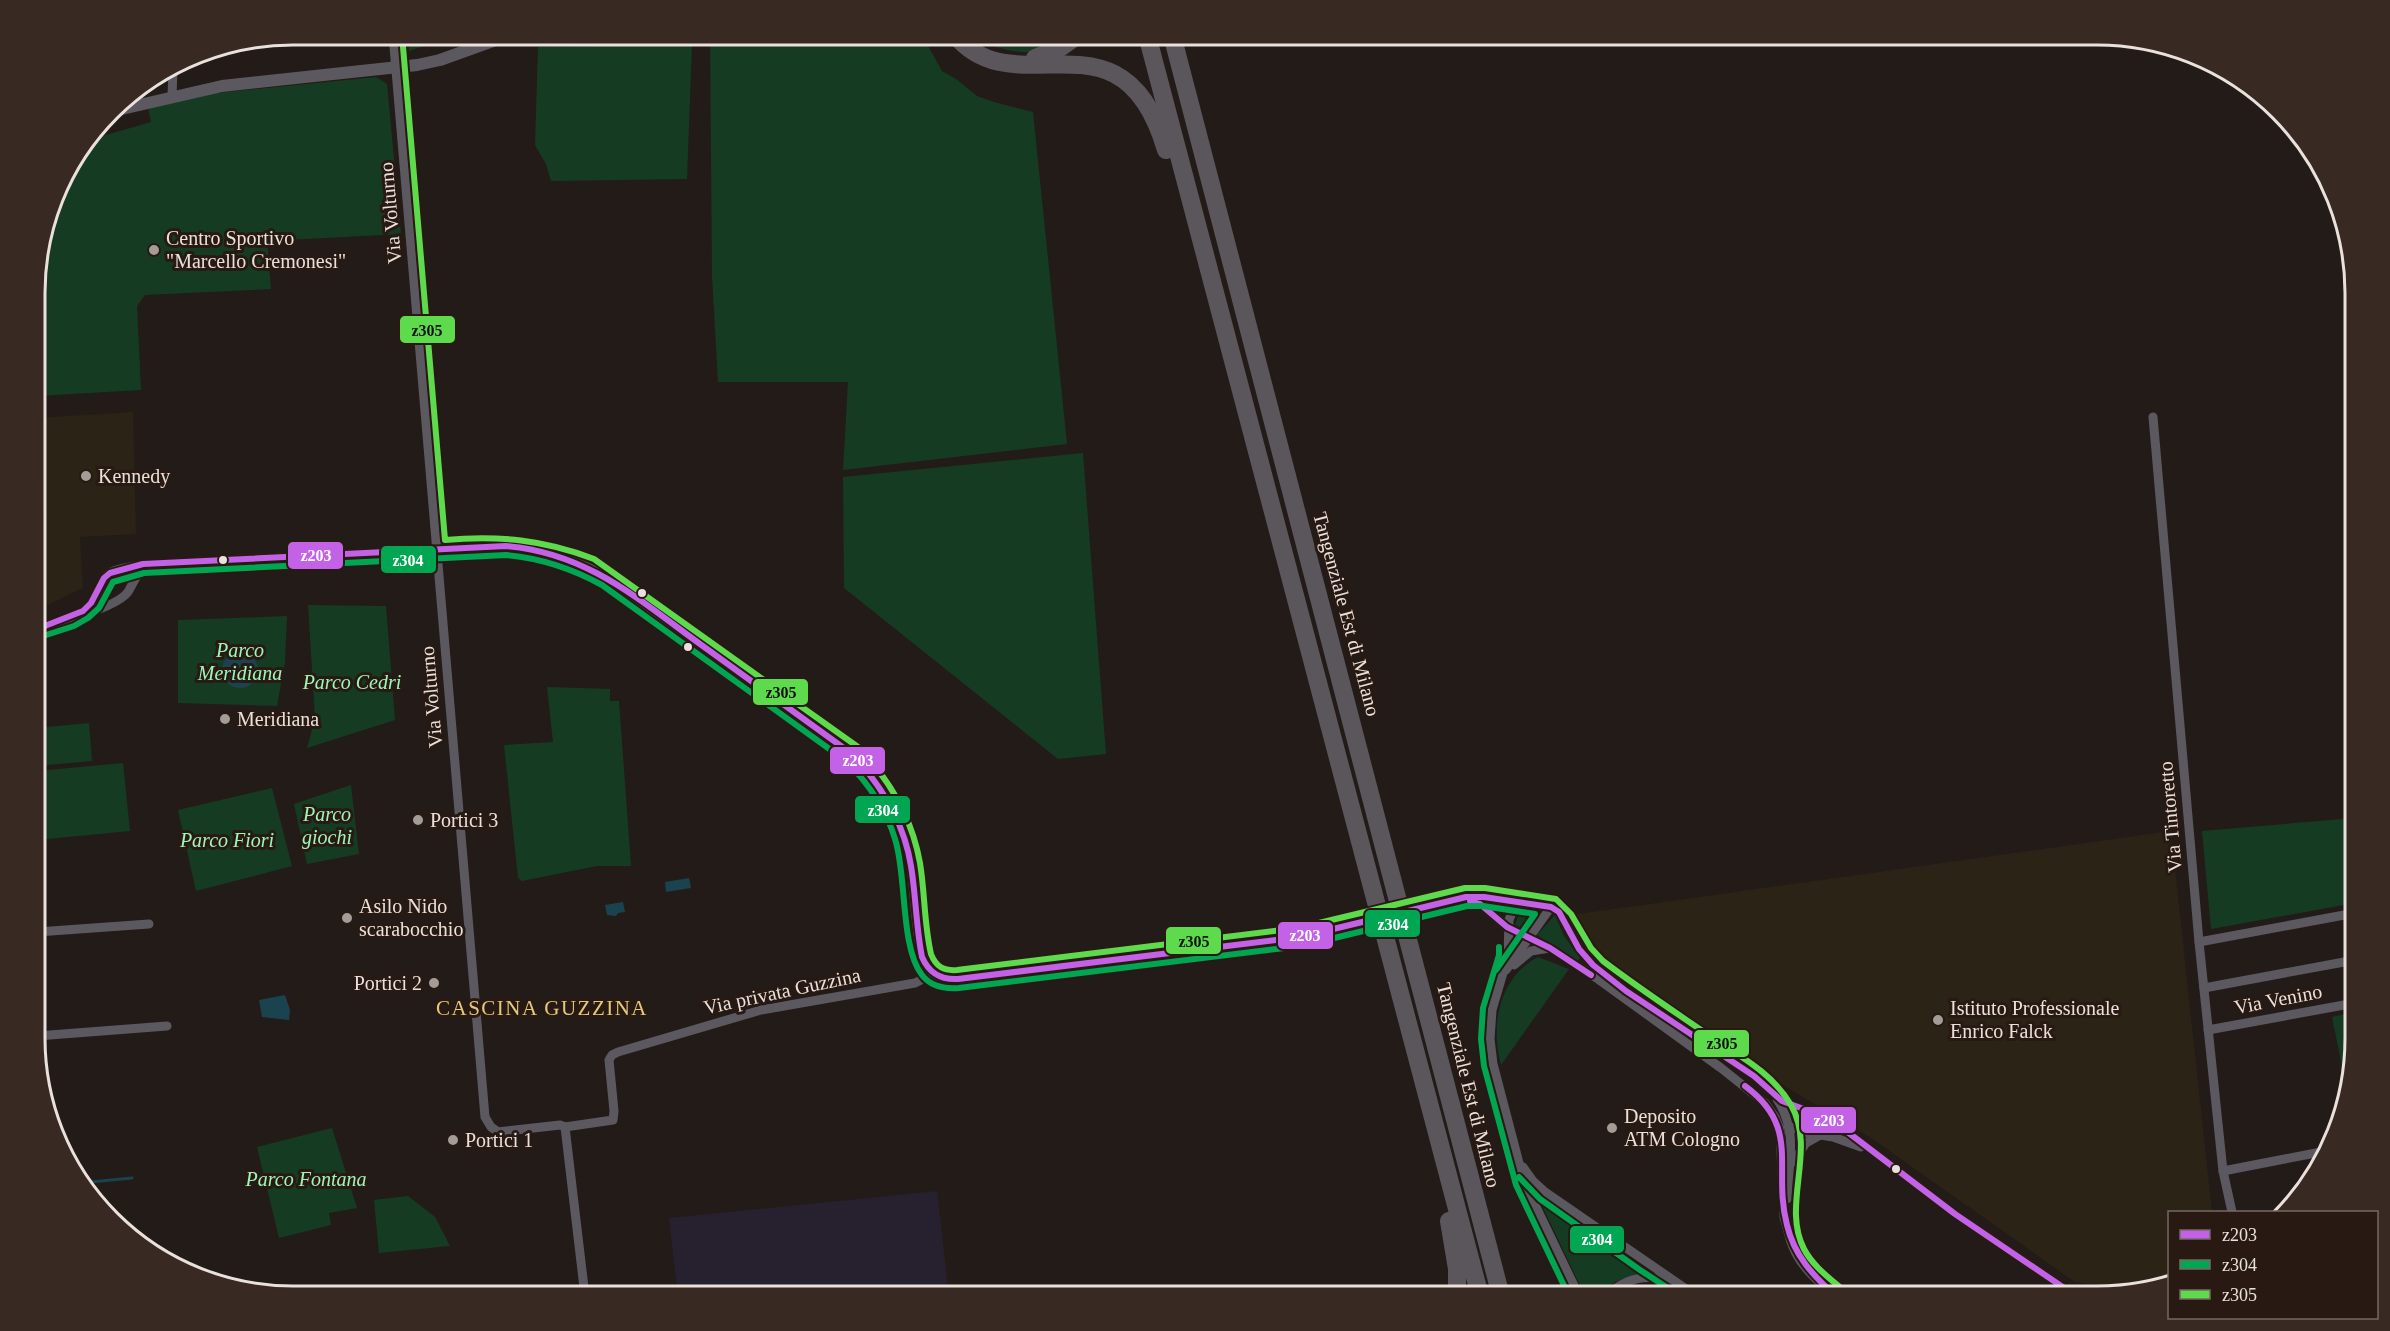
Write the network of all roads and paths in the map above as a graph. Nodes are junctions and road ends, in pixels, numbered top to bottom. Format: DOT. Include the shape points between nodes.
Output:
graph roads {
  1 [pos="394,45"];
  2 [pos="480,45"];
  3 [pos="966,45"];
  4 [pos="1062,45"];
  5 [pos="1150,45"];
  6 [pos="1175,45"];
  7 [pos="1018,63"];
  8 [pos="396,67"];
  9 [pos="173,76"];
  10 [pos="172,97"];
  11 [pos="130,107"];
  12 [pos="1217,296"];
  13 [pos="2153,417"];
  14 [pos="437,550"];
  15 [pos="153,563"];
  16 [pos="117,572"];
  17 [pos="103,584"];
  18 [pos="129,589"];
  19 [pos="121,598"];
  20 [pos="73,616"];
  21 [pos="45,626"];
  22 [pos="1455,899"];
  23 [pos="1522,902"];
  24 [pos="1551,907"];
  25 [pos="2345,915"];
  26 [pos="149,924"];
  27 [pos="1508,927"];
  28 [pos="45,931"];
  29 [pos="1529,937"];
  30 [pos="2199,942"];
  31 [pos="1550,948"];
  32 [pos="2345,962"];
  33 [pos="933,974"];
  34 [pos="1503,975"];
  35 [pos="1398,985"];
  36 [pos="2204,988"];
  37 [pos="2345,1005"];
  38 [pos="167,1026"];
  39 [pos="2208,1030"];
  40 [pos="45,1035"];
  41 [pos="1776,1097"];
  42 [pos="1807,1110"];
  43 [pos="1775,1117"];
  44 [pos="1788,1125"];
  45 [pos="565,1127"];
  46 [pos="1820,1135"];
  47 [pos="1781,1139"];
  48 [pos="1866,1148"];
  49 [pos="2317,1153"];
  50 [pos="1516,1155"];
  51 [pos="1791,1167"];
  52 [pos="2223,1170"];
  53 [pos="1477,1206"];
  54 [pos="2232,1211"];
  55 [pos="1791,1242"];
  56 [pos="584,1286"];
  57 [pos="1457,1286"];
  58 [pos="1477,1286"];
  59 [pos="1498,1286"];
  60 [pos="1509,1286"];
  61 [pos="1574,1286"];
  62 [pos="1620,1286"];
  63 [pos="1677,1286"];
  64 [pos="1679,1286"];
  65 [pos="1825,1286"];
  66 [pos="2061,1286"];
  1 -- 8 [label="street, Via Volturno"];
  2 -- 8 [label="street" via="440,60"];
  3 -- 7 [label="highway" via="1001,62"];
  4 -- 7 [label="highway"];
  5 -- 12 [label="highway"];
  6 -- 53 [label="highway, Tangenziale Est di Milano"];
  7 -- 12 [label="highway" via="1100,65 1122,77 1140,94 1158,125 1182,204"];
  8 -- 10 [label="street" via="240,84"];
  8 -- 14 [label="street, Via Volturno"];
  9 -- 10 [label="street"];
  10 -- 11 [label="street"];
  12 -- 35 [label="highway"];
  13 -- 30 [label="street, Via Tintoretto"];
  14 -- 15 [label="street"];
  14 -- 33 [label="street" via="532,548 590,567 852,754 889,800 903,831 921,952"];
  14 -- 45 [label="street, Via Volturno" via="485,1117 498,1132"];
  15 -- 16 [label="street"];
  15 -- 18 [label="street" via="142,569"];
  16 -- 17 [label="street" via="108,575"];
  16 -- 18 [label="street" via="128,578"];
  17 -- 19 [label="street" via="108,596"];
  17 -- 20 [label="street" via="88,607"];
  18 -- 19 [label="street"];
  19 -- 20 [label="street" via="96,611"];
  20 -- 21 [label="street"];
  22 -- 23 [label="street" via="1484,897"];
  22 -- 27 [label="street" via="1480,904"];
  22 -- 33 [label="street" via="1285,939 958,979 942,979"];
  23 -- 24 [label="street"];
  23 -- 27 [label="street" via="1513,910"];
  24 -- 29 [label="street"];
  24 -- 41 [label="street" via="1559,912 1579,949 1593,965 1754,1076"];
  25 -- 30 [label="street"];
  26 -- 28 [label="street"];
  27 -- 29 [label="street"];
  27 -- 34 [label="street" via="1508,956"];
  29 -- 31 [label="street"];
  29 -- 34 [label="street"];
  30 -- 36 [label="street, Via Tintoretto"];
  31 -- 34 [label="street" via="1532,951"];
  31 -- 43 [label="street" via="1756,1094"];
  32 -- 36 [label="street"];
  33 -- 45 [label="street, Via privata Guzzina" via="915,983 761,1010 618,1052 609,1060 613,1120"];
  34 -- 50 [label="street" via="1492,1010 1490,1039"];
  35 -- 57 [label="highway" via="1452,1237"];
  35 -- 58 [label="highway"];
  36 -- 39 [label="street, Via Tintoretto"];
  37 -- 39 [label="street, Via Venino"];
  38 -- 40 [label="street"];
  39 -- 52 [label="street, Via Tintoretto"];
  41 -- 42 [label="street"];
  41 -- 44 [label="street"];
  42 -- 44 [label="street" via="1796,1113"];
  42 -- 48 [label="street" via="1841,1128"];
  43 -- 44 [label="street"];
  43 -- 47 [label="street"];
  44 -- 46 [label="street"];
  44 -- 47 [label="street"];
  44 -- 51 [label="street"];
  45 -- 56 [label="street"];
  46 -- 48 [label="street"];
  46 -- 51 [label="street" via="1803,1146"];
  47 -- 55 [label="street" via="1784,1217"];
  48 -- 66 [label="street"];
  49 -- 52 [label="street"];
  50 -- 61 [label="street" via="1530,1196"];
  50 -- 64 [label="street" via="1545,1192"];
  51 -- 55 [label="street" via="1786,1215"];
  52 -- 54 [label="street, Via Tintoretto"];
  53 -- 59 [label="highway"];
  53 -- 60 [label="highway"];
  55 -- 65 [label="street" via="1809,1272"];
  62 -- 63 [label="street" via="1640,1278 1664,1279"];
}
